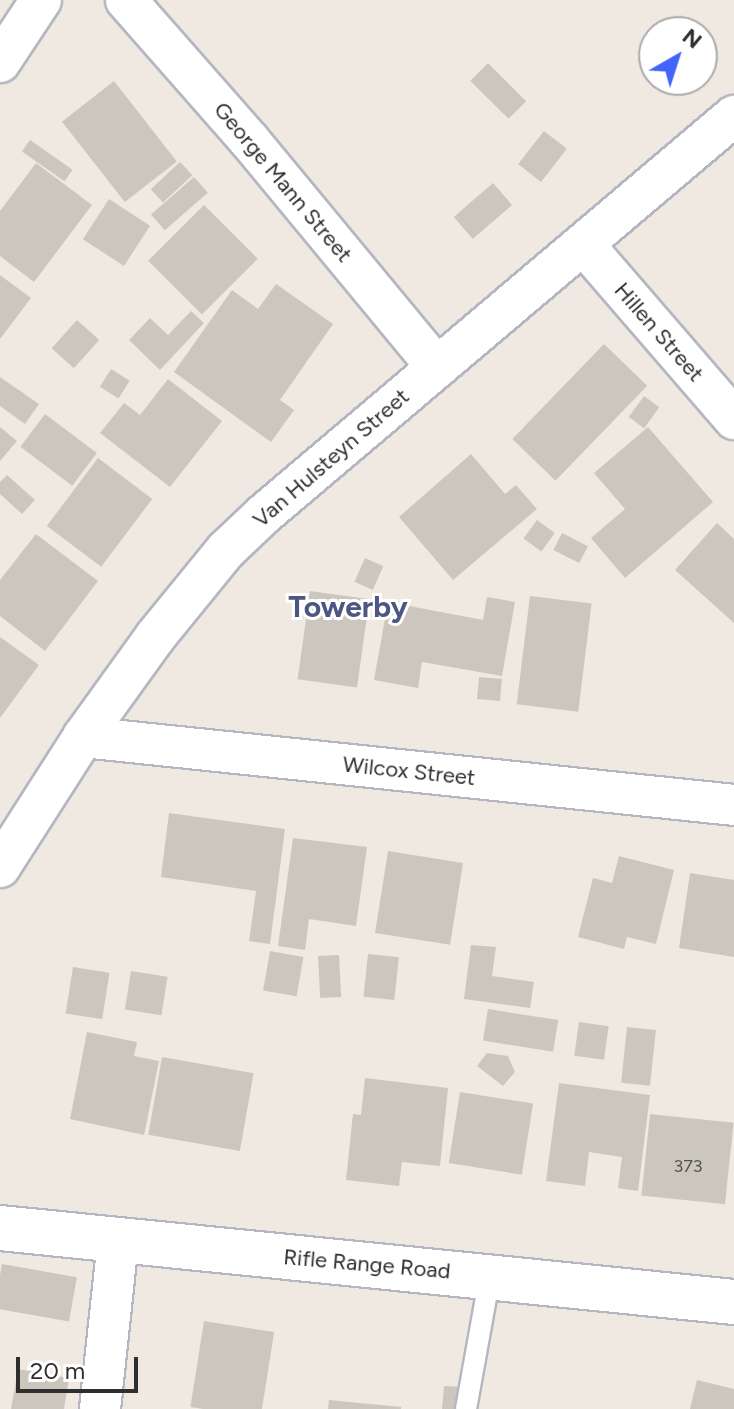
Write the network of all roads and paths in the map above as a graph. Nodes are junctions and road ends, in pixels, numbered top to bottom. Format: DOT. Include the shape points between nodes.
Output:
graph roads {
  1 [pos="41,0"];
  2 [pos="126,0"];
  3 [pos="0,62"];
  4 [pos="734,116"];
  5 [pos="584,245"];
  6 [pos="437,367"];
  7 [pos="734,419"];
  8 [pos="83,737"];
  9 [pos="734,805"];
  10 [pos="0,867"];
  11 [pos="0,1228"];
  12 [pos="118,1240"];
  13 [pos="490,1276"];
  14 [pos="734,1302"];
  15 [pos="100,1409"];
  16 [pos="466,1409"];
  1 -- 3 [label="street"];
  2 -- 6 [label="street, George Mann Street"];
  4 -- 5 [label="street, Van Hulsteyn Street"];
  5 -- 6 [label="street, Van Hulsteyn Street"];
  5 -- 7 [label="street, Hillen Street"];
  6 -- 8 [label="street, Van Hulsteyn Street" via="226,550"];
  8 -- 9 [label="street, Wilcox Street"];
  8 -- 10 [label="street, Van Hulsteyn Street"];
  11 -- 12 [label="main road, Rifle Range Road"];
  12 -- 13 [label="main road, Rifle Range Road"];
  12 -- 15 [label="street"];
  13 -- 14 [label="main road, Rifle Range Road"];
  13 -- 16 [label="lane"];
}
